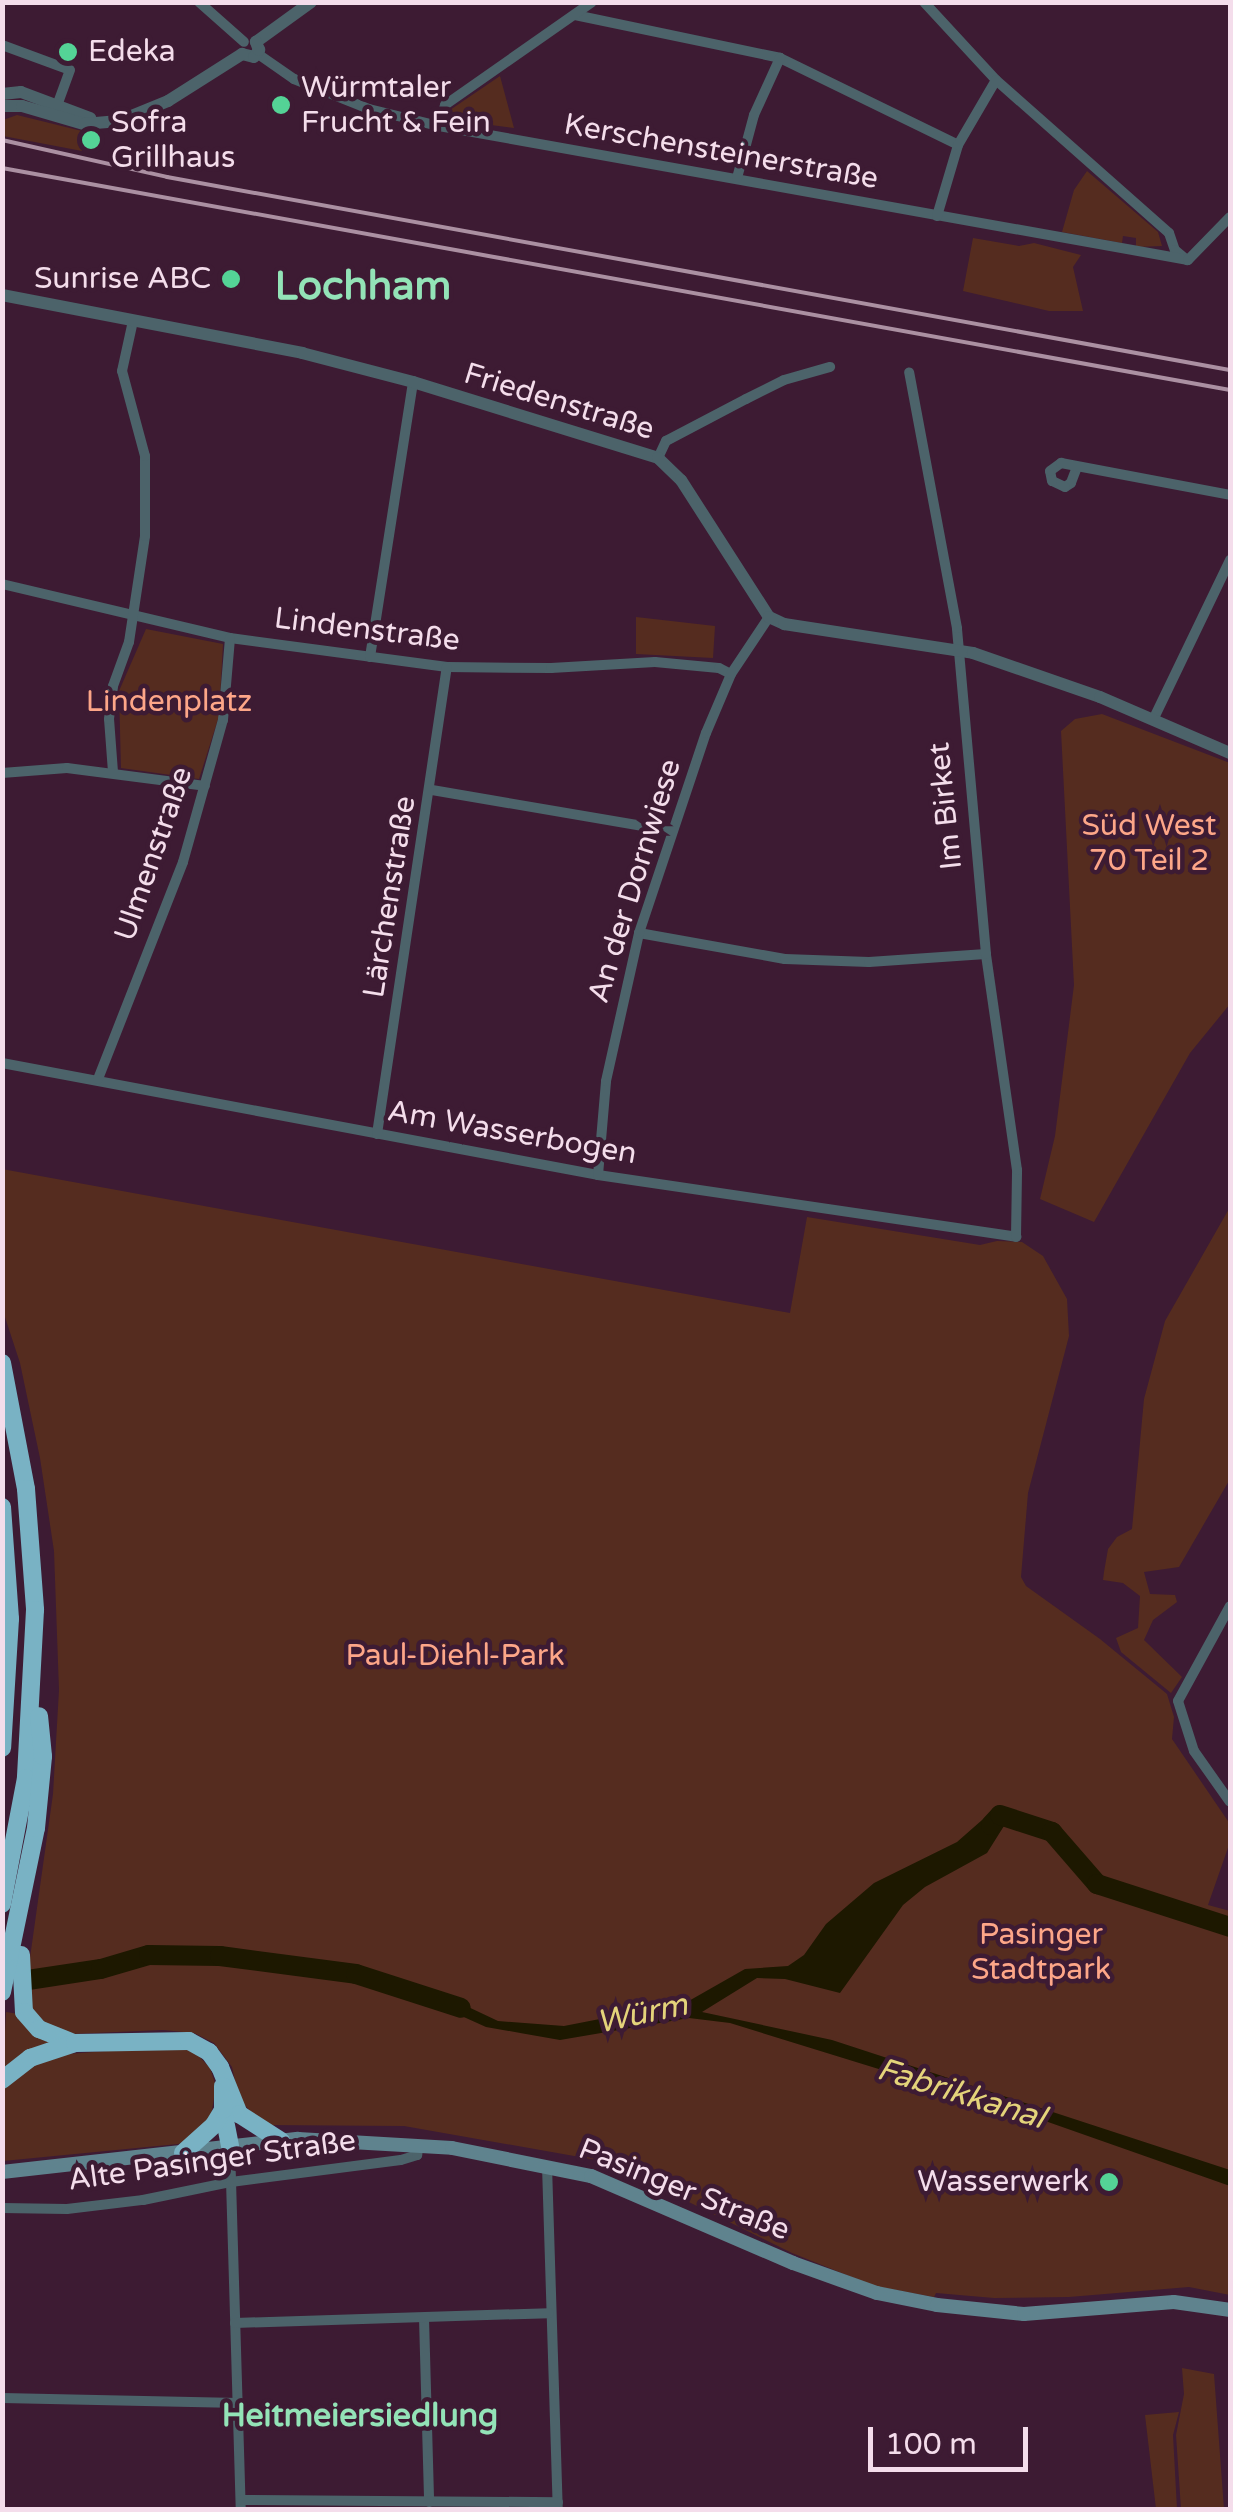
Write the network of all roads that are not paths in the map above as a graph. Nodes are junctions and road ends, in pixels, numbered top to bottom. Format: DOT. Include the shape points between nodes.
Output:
graph roads {
  1 [pos="199,2"];
  2 [pos="310,2"];
  3 [pos="592,2"];
  4 [pos="924,2"];
  5 [pos="575,14"];
  6 [pos="2,45"];
  7 [pos="250,48"];
  8 [pos="780,58"];
  9 [pos="996,80"];
  10 [pos="4,97"];
  11 [pos="56,105"];
  12 [pos="102,123"];
  13 [pos="439,126"];
  14 [pos="958,145"];
  15 [pos="737,178"];
  16 [pos="937,216"];
  17 [pos="1230,217"];
  18 [pos="1188,260"];
  19 [pos="2,296"];
  20 [pos="133,321"];
  21 [pos="830,366"];
  22 [pos="909,372"];
  23 [pos="414,382"];
  24 [pos="658,458"];
  25 [pos="1077,467"];
  26 [pos="1230,495"];
  27 [pos="1230,560"];
  28 [pos="2,584"];
  29 [pos="768,616"];
  30 [pos="133,618"];
  31 [pos="230,638"];
  32 [pos="960,650"];
  33 [pos="370,657"];
  34 [pos="447,666"];
  35 [pos="731,674"];
  36 [pos="1153,720"];
  37 [pos="1230,753"];
  38 [pos="113,772"];
  39 [pos="2,774"];
  40 [pos="206,786"];
  41 [pos="432,790"];
  42 [pos="671,831"];
  43 [pos="639,933"];
  44 [pos="986,954"];
  45 [pos="2,1062"];
  46 [pos="98,1080"];
  47 [pos="378,1134"];
  48 [pos="598,1176"];
  49 [pos="1016,1237"];
  50 [pos="2,1363"];
  51 [pos="2,1508"];
  52 [pos="1230,1606"];
  53 [pos="35,1661"];
  54 [pos="2,1748"];
  55 [pos="1230,1802"];
  56 [pos="24,1894"];
  57 [pos="2,1904"];
  58 [pos="2,1992"];
  59 [pos="75,2043"];
  60 [pos="2,2080"];
  61 [pos="231,2112"];
  62 [pos="281,2141"];
  63 [pos="420,2145"];
  64 [pos="230,2147"];
  65 [pos="183,2152"];
  66 [pos="547,2166"];
  67 [pos="2,2172"];
  68 [pos="232,2182"];
  69 [pos="2,2208"];
  70 [pos="1230,2310"];
  71 [pos="549,2314"];
  72 [pos="424,2318"];
  73 [pos="235,2323"];
  74 [pos="2,2398"];
  75 [pos="239,2403"];
  76 [pos="429,2502"];
  77 [pos="241,2505"];
  78 [pos="558,2506"];
  1 -- 7 [label="street, Kerschensteinerstraße"];
  2 -- 7 [label="street"];
  3 -- 5 [label="street"];
  4 -- 9 [label="street"];
  5 -- 8 [label="street"];
  5 -- 13 [label="street" via="445,105"];
  6 -- 11 [label="street" via="70,70"];
  7 -- 12 [label="street" via="138,116"];
  7 -- 13 [label="street, Kerschensteinerstraße" via="294,79 369,109"];
  8 -- 14 [label="street"];
  8 -- 15 [label="street" via="754,114"];
  9 -- 14 [label="street"];
  9 -- 18 [label="street" via="1169,232 1175,250"];
  10 -- 11 [label="street"];
  10 -- 12 [label="street" via="84,124"];
  11 -- 12 [label="street"];
  13 -- 15 [label="street, Kerschensteinerstraße"];
  14 -- 16 [label="street"];
  15 -- 16 [label="street, Kerschensteinerstraße"];
  16 -- 18 [label="street, Kerschensteinerstraße"];
  17 -- 18 [label="street"];
  19 -- 20 [label="street, Friedenstraße"];
  20 -- 23 [label="street, Friedenstraße"];
  20 -- 30 [label="street" via="122,371 147,488"];
  21 -- 24 [label="street" via="666,441"];
  22 -- 32 [label="street, Im Birket"];
  23 -- 24 [label="street, Friedenstraße"];
  23 -- 33 [label="street"];
  24 -- 29 [label="street, Friedenstraße" via="681,480"];
  25 -- 26 [label="street"];
  27 -- 36 [label="street"];
  28 -- 30 [label="street, Lindenstraße"];
  29 -- 32 [label="street" via="784,624"];
  29 -- 35 [label="street, An der Dornwiese"];
  30 -- 31 [label="street, Lindenstraße"];
  30 -- 38 [label="street" via="113,686"];
  31 -- 33 [label="street, Lindenstraße"];
  31 -- 40 [label="street, Ulmenstraße" via="223,720"];
  32 -- 36 [label="street"];
  32 -- 44 [label="street, Im Birket"];
  33 -- 34 [label="street, Lindenstraße"];
  34 -- 35 [label="street, Lindenstraße" via="655,662"];
  34 -- 41 [label="street, Lärchenstraße"];
  35 -- 42 [label="street, An der Dornwiese"];
  36 -- 37 [label="street"];
  38 -- 39 [label="street"];
  38 -- 40 [label="street"];
  40 -- 46 [label="street, Ulmenstraße"];
  41 -- 42 [label="street"];
  41 -- 47 [label="street, Lärchenstraße"];
  42 -- 43 [label="street, An der Dornwiese"];
  43 -- 44 [label="street" via="786,960"];
  43 -- 48 [label="street, An der Dornwiese" via="606,1081"];
  44 -- 49 [label="street, Im Birket" via="1017,1170"];
  45 -- 46 [label="street, Am Wasserbogen"];
  46 -- 47 [label="street, Am Wasserbogen"];
  47 -- 48 [label="street, Am Wasserbogen"];
  48 -- 49 [label="street, Am Wasserbogen"];
  50 -- 53 [label="highway" via="26,1489"];
  51 -- 54 [label="highway" via="10,1620"];
  52 -- 55 [label="street" via="1178,1701 1194,1750"];
  53 -- 56 [label="highway" via="42,1756"];
  53 -- 57 [label="highway" via="26,1778"];
  56 -- 58 [label="highway"];
  56 -- 59 [label="highway" via="24,2012 50,2036"];
  59 -- 60 [label="highway" via="30,2058"];
  59 -- 61 [label="highway" via="189,2041 208,2052 223,2076"];
  61 -- 62 [label="highway"];
  61 -- 64 [label="highway"];
  61 -- 65 [label="highway"];
  62 -- 63 [label="main road, Pasinger Straße"];
  62 -- 64 [label="main road, Pasinger Straße"];
  63 -- 66 [label="main road, Pasinger Straße"];
  63 -- 68 [label="street, Alte Pasinger Straße" via="418,2156 401,2160"];
  64 -- 65 [label="main road, Pasinger Straße"];
  64 -- 68 [label="street"];
  65 -- 67 [label="main road, Pasinger Straße"];
  66 -- 70 [label="main road, Pasinger Straße" via="591,2176 878,2293 987,2312 1103,2311 1174,2302"];
  66 -- 71 [label="street"];
  68 -- 69 [label="street, Alte Pasinger Straße" via="104,2206"];
  68 -- 73 [label="street"];
  71 -- 72 [label="street"];
  71 -- 78 [label="street"];
  72 -- 73 [label="street"];
  72 -- 76 [label="street"];
  73 -- 75 [label="street"];
  74 -- 75 [label="street"];
  75 -- 77 [label="street"];
  76 -- 77 [label="street"];
  76 -- 78 [label="street"];
}
